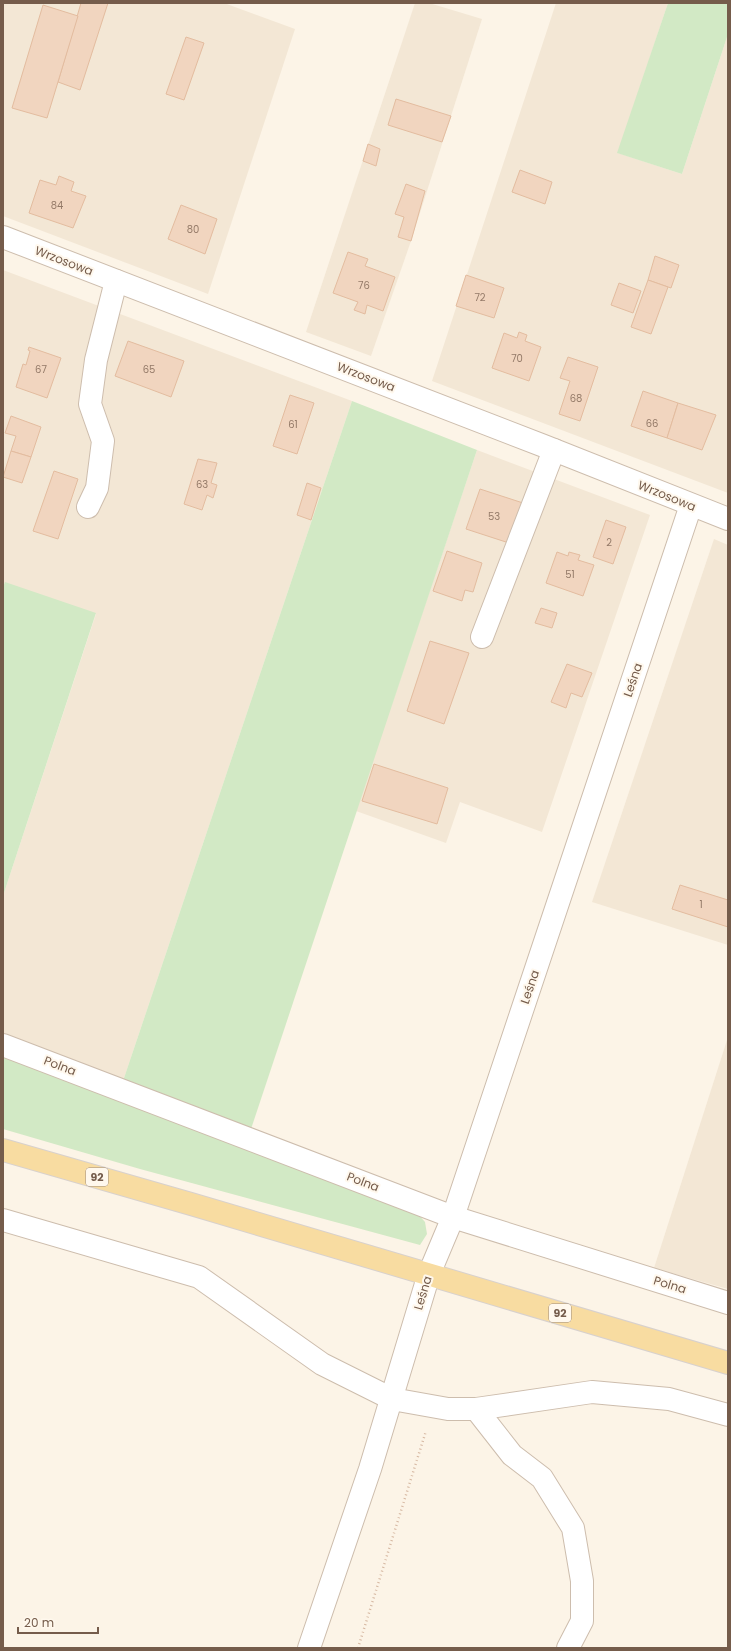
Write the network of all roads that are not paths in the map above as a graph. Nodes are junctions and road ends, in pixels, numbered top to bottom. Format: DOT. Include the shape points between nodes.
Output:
graph roads {
  1 [pos="3,237"];
  2 [pos="116,281"];
  3 [pos="554,450"];
  4 [pos="691,505"];
  5 [pos="88,506"];
  6 [pos="728,519"];
  7 [pos="482,637"];
  8 [pos="3,1045"];
  9 [pos="3,1150"];
  10 [pos="452,1217"];
  11 [pos="3,1220"];
  12 [pos="428,1274"];
  13 [pos="728,1303"];
  14 [pos="728,1363"];
  15 [pos="392,1399"];
  16 [pos="476,1409"];
  17 [pos="728,1415"];
  18 [pos="309,1648"];
  19 [pos="568,1648"];
  1 -- 2 [label="street, Wrzosowa"];
  2 -- 3 [label="street, Wrzosowa"];
  2 -- 5 [label="street" via="96,360 90,404 103,441 98,488"];
  3 -- 4 [label="street, Wrzosowa"];
  3 -- 7 [label="street"];
  4 -- 6 [label="street, Wrzosowa"];
  4 -- 10 [label="street, Leśna"];
  8 -- 10 [label="street, Polna"];
  9 -- 12 [label="main road, 92"];
  10 -- 12 [label="street, Leśna"];
  10 -- 13 [label="street, Polna"];
  11 -- 15 [label="street" via="199,1278 322,1364"];
  12 -- 14 [label="main road, 92"];
  12 -- 15 [label="street, Leśna"];
  15 -- 16 [label="street" via="448,1409"];
  15 -- 18 [label="street, Leśna"];
  16 -- 17 [label="street" via="592,1392 669,1399"];
  16 -- 19 [label="street" via="512,1455 542,1478 573,1528 582,1581 582,1620"];
}
